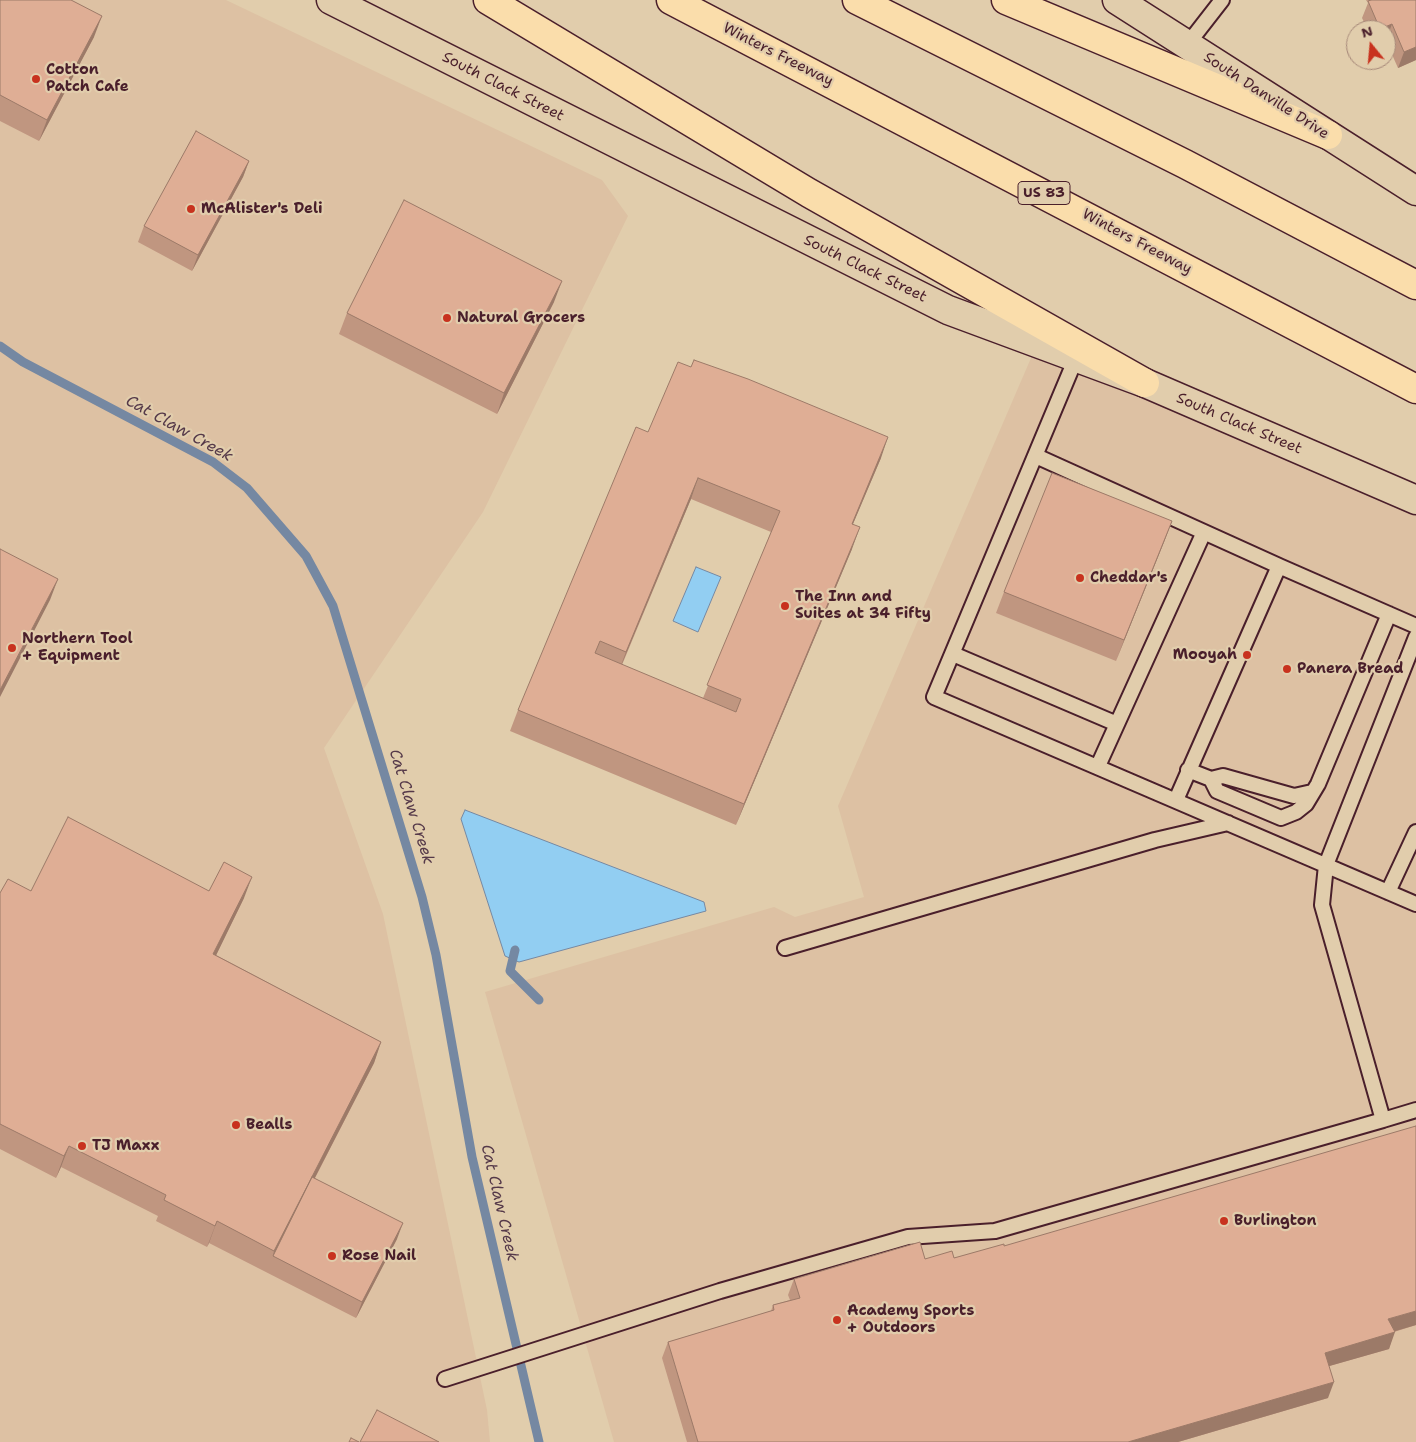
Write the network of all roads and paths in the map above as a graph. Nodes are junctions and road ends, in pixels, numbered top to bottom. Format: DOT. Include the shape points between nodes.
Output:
graph roads {
  1 [pos="331,0"];
  2 [pos="488,0"];
  3 [pos="670,0"];
  4 [pos="857,0"];
  5 [pos="1006,0"];
  6 [pos="1117,0"];
  7 [pos="1222,0"];
  8 [pos="1187,45"];
  9 [pos="1328,136"];
  10 [pos="1416,191"];
  11 [pos="1416,285"];
  12 [pos="1076,358"];
  13 [pos="1145,383"];
  14 [pos="1416,389"];
  15 [pos="1036,456"];
  16 [pos="1416,500"];
  17 [pos="1204,532"];
  18 [pos="1279,566"];
  19 [pos="1389,614"];
  20 [pos="1416,626"];
  21 [pos="1416,637"];
  22 [pos="953,654"];
  23 [pos="1117,724"];
  24 [pos="1098,766"];
  25 [pos="1188,770"];
  26 [pos="1211,778"];
  27 [pos="1312,792"];
  28 [pos="1176,800"];
  29 [pos="1228,823"];
  30 [pos="1416,832"];
  31 [pos="1326,865"];
  32 [pos="1388,892"];
  33 [pos="1416,904"];
  34 [pos="785,948"];
  35 [pos="1416,1110"];
  36 [pos="1383,1120"];
  37 [pos="445,1379"];
  1 -- 12 [label="main road, South Clack Street" via="948,310"];
  2 -- 13 [label="highway" via="809,193"];
  3 -- 14 [label="highway, Winters Freeway / US 83"];
  4 -- 11 [label="highway" via="1194,169"];
  5 -- 9 [label="highway"];
  6 -- 8 [label="main road, South Danville Drive"];
  7 -- 8 [label="lane"];
  8 -- 9 [label="main road, South Danville Drive"];
  9 -- 10 [label="main road, South Danville Drive"];
  12 -- 13 [label="main road, South Clack Street"];
  12 -- 15 [label="lane"];
  13 -- 16 [label="main road, South Clack Street"];
  15 -- 17 [label="lane"];
  15 -- 22 [label="lane"];
  17 -- 18 [label="lane"];
  17 -- 23 [label="lane"];
  18 -- 19 [label="lane"];
  18 -- 25 [label="lane"];
  19 -- 20 [label="lane"];
  19 -- 27 [label="lane"];
  21 -- 31 [label="lane"];
  22 -- 23 [label="lane"];
  22 -- 24 [label="lane" via="934,697"];
  23 -- 24 [label="lane"];
  24 -- 28 [label="lane"];
  25 -- 26 [label="lane"];
  25 -- 28 [label="lane"];
  26 -- 27 [label="lane" via="1222,776 1294,796"];
  26 -- 27 [label="lane" via="1217,791 1281,818 1306,804"];
  28 -- 29 [label="lane"];
  29 -- 31 [label="lane"];
  29 -- 34 [label="lane" via="1155,840"];
  30 -- 32 [label="lane"];
  31 -- 32 [label="lane"];
  31 -- 36 [label="lane" via="1322,905"];
  32 -- 33 [label="lane"];
  35 -- 36 [label="lane"];
  36 -- 37 [label="lane" via="995,1230 908,1237 720,1291"];
}
